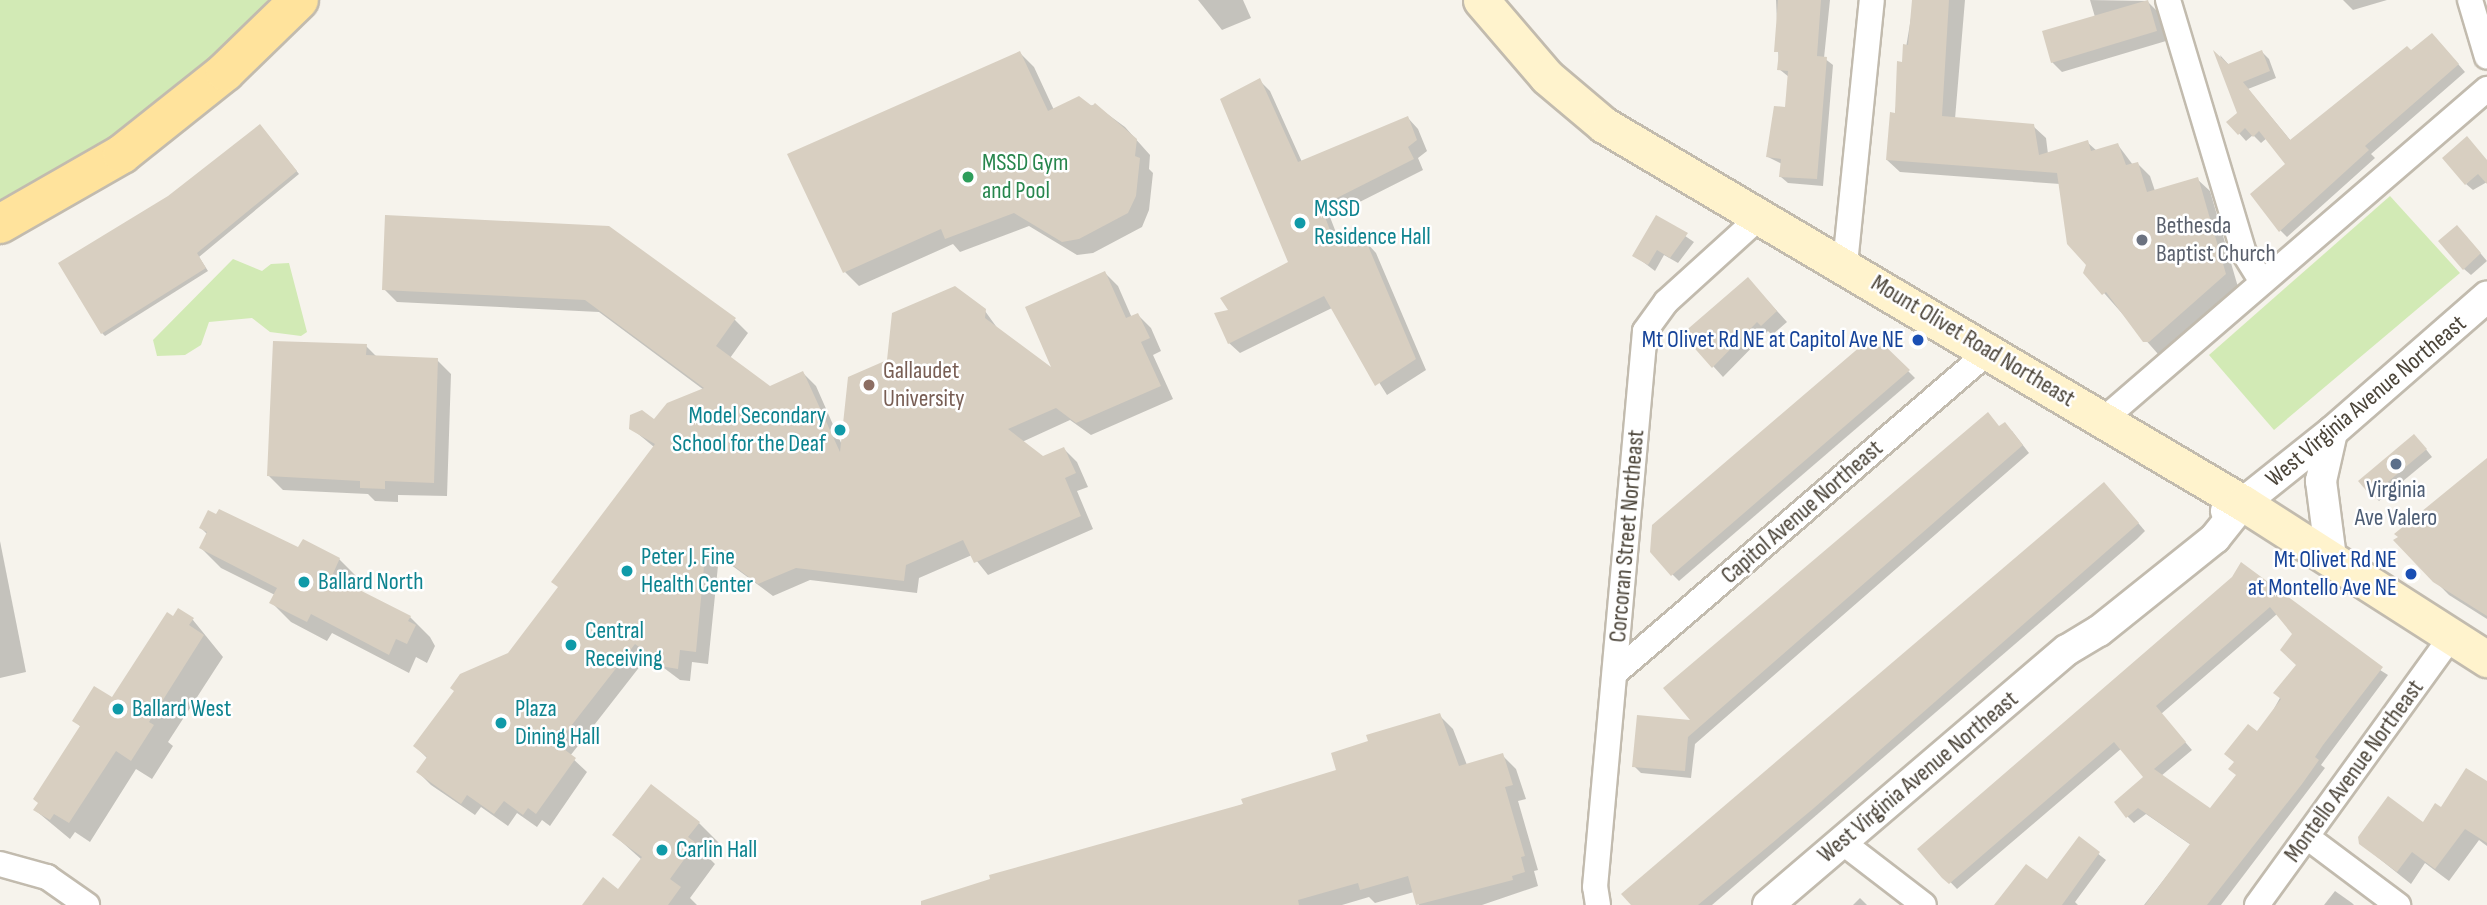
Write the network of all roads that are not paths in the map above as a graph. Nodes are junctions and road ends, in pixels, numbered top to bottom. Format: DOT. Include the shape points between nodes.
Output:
graph roads {
  1 [pos="299,0"];
  2 [pos="1481,0"];
  3 [pos="1871,0"];
  4 [pos="2168,0"];
  5 [pos="2469,0"];
  6 [pos="2487,57"];
  7 [pos="2487,89"];
  8 [pos="1762,215"];
  9 [pos="0,224"];
  10 [pos="1845,264"];
  11 [pos="2262,282"];
  12 [pos="2487,297"];
  13 [pos="1990,351"];
  14 [pos="2104,419"];
  15 [pos="2332,432"];
  16 [pos="2243,503"];
  17 [pos="2331,558"];
  18 [pos="2452,636"];
  19 [pos="2487,659"];
  20 [pos="1615,673"];
  21 [pos="2307,837"];
  22 [pos="1842,842"];
  23 [pos="0,864"];
  24 [pos="87,905"];
  25 [pos="1598,905"];
  26 [pos="1769,905"];
  27 [pos="1924,905"];
  28 [pos="2257,905"];
  29 [pos="2398,905"];
  1 -- 9 [label="main road" via="225,72 122,154"];
  2 -- 8 [label="main road, Mount Olivet Road Northeast" via="1538,67 1585,111"];
  3 -- 10 [label="street"];
  4 -- 11 [label="street" via="2244,253"];
  5 -- 6 [label="street"];
  7 -- 11 [label="street"];
  8 -- 10 [label="main road, Mount Olivet Road Northeast"];
  8 -- 20 [label="street, Corcoran Street Northeast" via="1665,302 1645,331"];
  10 -- 13 [label="main road, Mount Olivet Road Northeast"];
  11 -- 14 [label="street"];
  12 -- 15 [label="street, West Virginia Avenue Northeast"];
  13 -- 14 [label="main road, Mount Olivet Road Northeast"];
  13 -- 20 [label="street, Capitol Avenue Northeast"];
  14 -- 16 [label="main road, Mount Olivet Road Northeast"];
  15 -- 16 [label="street, West Virginia Avenue Northeast"];
  15 -- 17 [label="street" via="2321,492"];
  16 -- 17 [label="main road, Mount Olivet Road Northeast"];
  16 -- 22 [label="street, West Virginia Avenue Northeast" via="2230,524 2205,546 2099,631 2067,650"];
  17 -- 18 [label="main road, Mount Olivet Road Northeast"];
  18 -- 19 [label="main road, Mount Olivet Road Northeast"];
  18 -- 21 [label="street, Montello Avenue Northeast"];
  20 -- 25 [label="street, Corcoran Street Northeast" via="1595,887"];
  21 -- 28 [label="street, Montello Avenue Northeast"];
  21 -- 29 [label="street"];
  22 -- 26 [label="street, West Virginia Avenue Northeast"];
  22 -- 27 [label="street"];
  23 -- 24 [label="street" via="47,877"];
}
